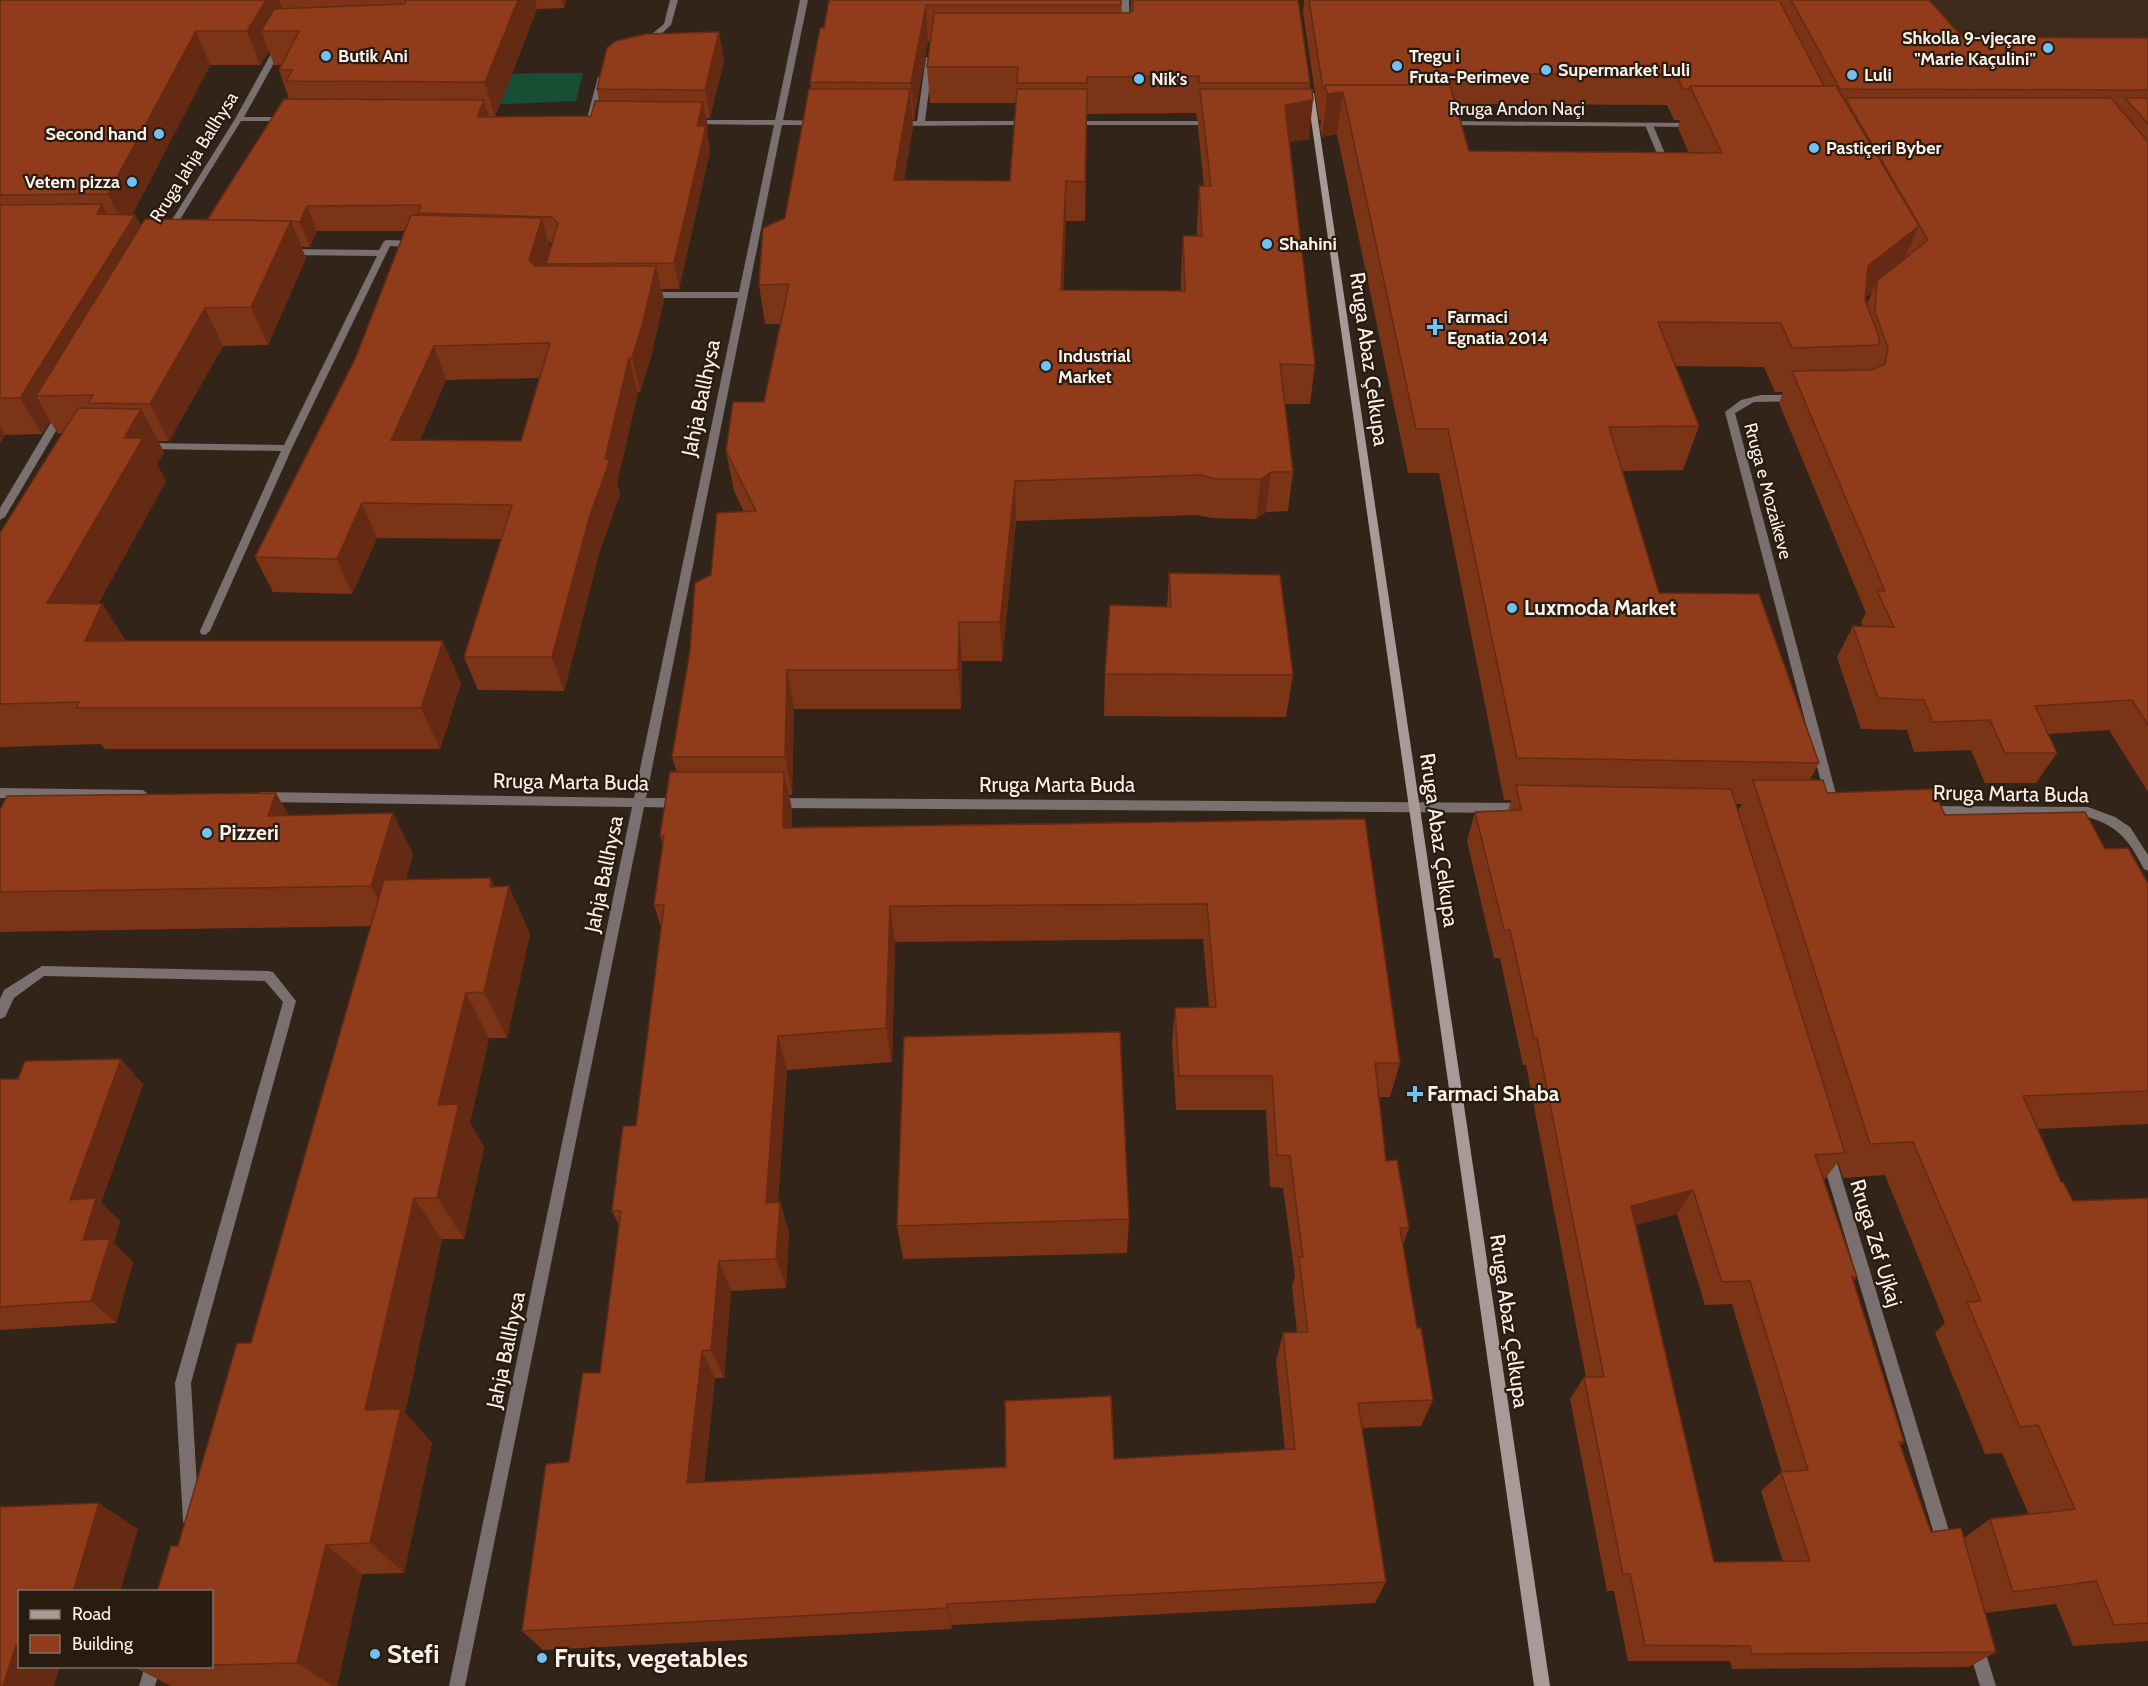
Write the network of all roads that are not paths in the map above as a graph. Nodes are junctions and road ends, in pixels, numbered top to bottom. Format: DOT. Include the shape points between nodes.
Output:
graph roads {
  1 [pos="674,0"];
  2 [pos="804,0"];
  3 [pos="1125,0"];
  4 [pos="1126,33"];
  5 [pos="283,39"];
  6 [pos="931,45"];
  7 [pos="637,50"];
  8 [pos="609,71"];
  9 [pos="1309,88"];
  10 [pos="239,119"];
  11 [pos="297,119"];
  12 [pos="578,122"];
  13 [pos="590,122"];
  14 [pos="602,122"];
  15 [pos="684,122"];
  16 [pos="778,123"];
  17 [pos="826,123"];
  18 [pos="885,123"];
  19 [pos="1041,123"];
  20 [pos="1064,123"];
  21 [pos="1219,123"];
  22 [pos="1434,123"];
  23 [pos="921,124"];
  24 [pos="1649,125"];
  25 [pos="1708,125"];
  26 [pos="1660,177"];
  27 [pos="155,234"];
  28 [pos="422,244"];
  29 [pos="275,252"];
  30 [pos="382,253"];
  31 [pos="638,295"];
  32 [pos="742,295"];
  33 [pos="1810,397"];
  34 [pos="66,404"];
  35 [pos="42,445"];
  36 [pos="54,445"];
  37 [pos="136,446"];
  38 [pos="287,448"];
  39 [pos="0,517"];
  40 [pos="205,631"];
  41 [pos="0,793"];
  42 [pos="154,795"];
  43 [pos="248,796"];
  44 [pos="638,802"];
  45 [pos="698,803"];
  46 [pos="758,803"];
  47 [pos="1414,805"];
  48 [pos="1533,808"];
  49 [pos="1834,810"];
  50 [pos="1915,811"];
  51 [pos="2148,866"];
  52 [pos="0,1013"];
  53 [pos="1823,1141"];
  54 [pos="188,1537"];
  55 [pos="1950,1561"];
  56 [pos="1971,1629"];
  57 [pos="152,1668"];
  58 [pos="147,1686"];
  59 [pos="457,1686"];
  60 [pos="1542,1686"];
  61 [pos="1988,1686"];
  1 -- 7 [label="street" via="667,25"];
  2 -- 16 [label="street, Jahja Ballhysa"];
  3 -- 4 [label="street"];
  5 -- 10 [label="street, Rruga Jahja Ballhysa"];
  6 -- 23 [label="street"];
  8 -- 13 [label="street" via="601,79"];
  9 -- 47 [label="street, Rruga Abaz Çelkupa"];
  10 -- 11 [label="street"];
  10 -- 27 [label="street, Rruga Jahja Ballhysa" via="164,238"];
  12 -- 13 [label="street"];
  13 -- 14 [label="street"];
  15 -- 16 [label="street"];
  16 -- 17 [label="street"];
  16 -- 32 [label="street, Jahja Ballhysa"];
  18 -- 23 [label="street"];
  19 -- 23 [label="street"];
  20 -- 21 [label="street"];
  22 -- 24 [label="street, Rruga Andon Naçi"];
  24 -- 25 [label="street, Rruga Andon Naçi"];
  24 -- 26 [label="street" via="1671,177"];
  28 -- 30 [label="street" via="387,243"];
  29 -- 30 [label="street"];
  30 -- 38 [label="street"];
  31 -- 32 [label="street"];
  32 -- 44 [label="street, Jahja Ballhysa"];
  33 -- 49 [label="street, Rruga e Mozaikeve" via="1753,398 1738,403 1730,412"];
  34 -- 35 [label="street"];
  35 -- 36 [label="street"];
  35 -- 39 [label="street"];
  37 -- 38 [label="street"];
  38 -- 40 [label="street"];
  41 -- 42 [label="street"];
  43 -- 44 [label="street, Rruga Marta Buda"];
  44 -- 45 [label="street, Rruga Marta Buda"];
  44 -- 59 [label="street, Jahja Ballhysa"];
  46 -- 47 [label="street, Rruga Marta Buda"];
  47 -- 48 [label="street, Rruga Marta Buda"];
  47 -- 60 [label="street, Rruga Abaz Çelkupa"];
  50 -- 51 [label="street, Rruga Marta Buda" via="2088,812 2113,819 2132,835"];
  52 -- 54 [label="street" via="9,994 42,971 268,976 290,1001 183,1383 191,1526"];
  53 -- 55 [label="street, Rruga Zef Ujkaj"];
  56 -- 61 [label="street"];
  57 -- 58 [label="street"];
}
